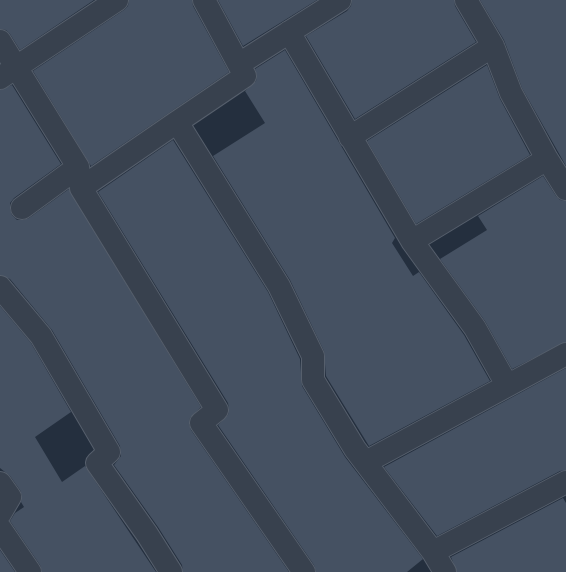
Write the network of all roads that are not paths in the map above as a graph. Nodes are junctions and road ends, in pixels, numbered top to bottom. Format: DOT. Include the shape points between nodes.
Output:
graph roads {
  1 [pos="117,0"];
  2 [pos="204,0"];
  3 [pos="340,0"];
  4 [pos="466,0"];
  5 [pos="289,32"];
  6 [pos="0,41"];
  7 [pos="492,46"];
  8 [pos="239,64"];
  9 [pos="8,73"];
  10 [pos="177,122"];
  11 [pos="350,137"];
  12 [pos="547,159"];
  13 [pos="78,167"];
  14 [pos="566,187"];
  15 [pos="81,188"];
  16 [pos="22,208"];
  17 [pos="412,241"];
  18 [pos="0,287"];
  19 [pos="566,354"];
  20 [pos="506,385"];
  21 [pos="366,462"];
  22 [pos="566,482"];
  23 [pos="0,483"];
  24 [pos="0,514"];
  25 [pos="0,528"];
  26 [pos="433,552"];
  27 [pos="30,572"];
  28 [pos="171,572"];
  29 [pos="304,572"];
  30 [pos="445,572"];
  1 -- 9 [label="street"];
  2 -- 8 [label="street"];
  3 -- 5 [label="street"];
  4 -- 7 [label="street"];
  5 -- 8 [label="street"];
  5 -- 11 [label="street"];
  6 -- 9 [label="street"];
  7 -- 11 [label="street"];
  7 -- 12 [label="street" via="511,93"];
  8 -- 10 [label="street" via="245,76"];
  9 -- 13 [label="street"];
  10 -- 15 [label="street"];
  10 -- 21 [label="street" via="280,286 313,356 313,380 355,449"];
  11 -- 17 [label="street"];
  12 -- 14 [label="street"];
  12 -- 17 [label="street"];
  13 -- 15 [label="street"];
  13 -- 16 [label="street"];
  15 -- 29 [label="street" via="217,410 201,423"];
  17 -- 20 [label="street" via="475,328"];
  18 -- 28 [label="street" via="41,336 109,452 97,463"];
  19 -- 20 [label="street"];
  20 -- 21 [label="street"];
  21 -- 26 [label="street"];
  22 -- 26 [label="street"];
  23 -- 24 [label="street" via="10,497"];
  25 -- 27 [label="street"];
  26 -- 30 [label="street"];
}
